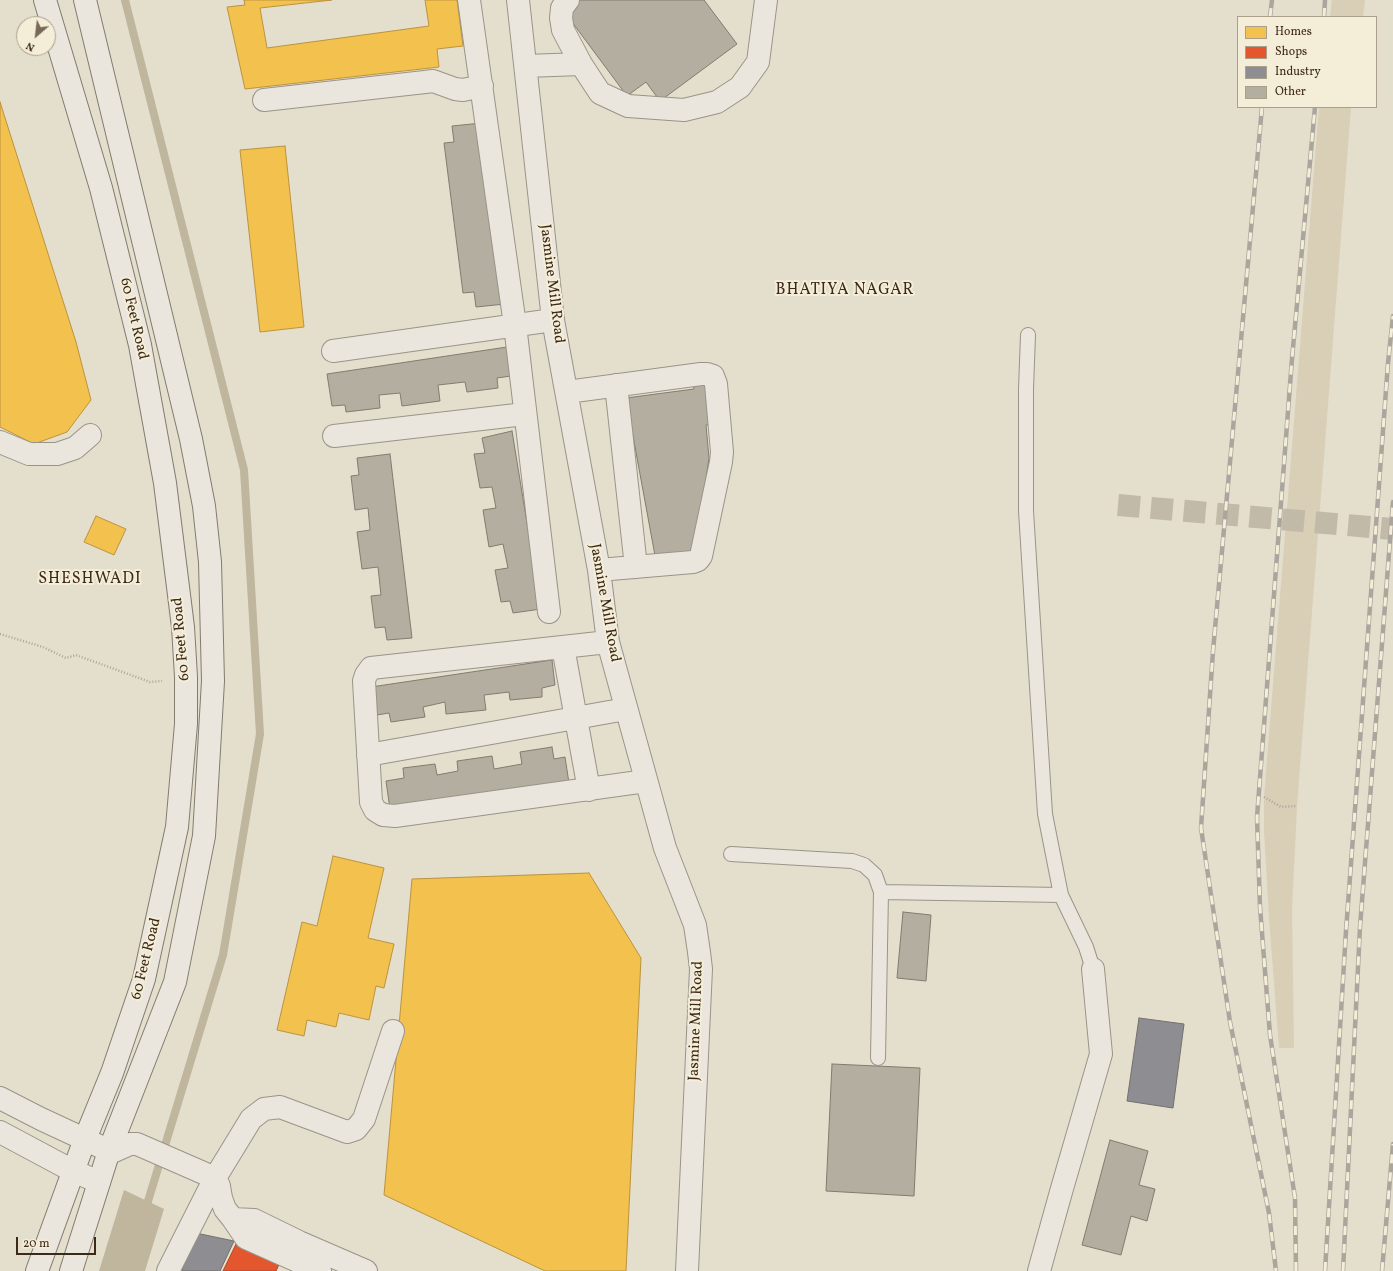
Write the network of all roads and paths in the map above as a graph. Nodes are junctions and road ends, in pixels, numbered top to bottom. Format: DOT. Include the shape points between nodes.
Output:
graph roads {
  1 [pos="45,0"];
  2 [pos="85,0"];
  3 [pos="469,0"];
  4 [pos="518,0"];
  5 [pos="568,0"];
  6 [pos="766,0"];
  7 [pos="581,64"];
  8 [pos="526,66"];
  9 [pos="482,86"];
  10 [pos="264,100"];
  11 [pos="554,320"];
  12 [pos="515,325"];
  13 [pos="1028,335"];
  14 [pos="333,351"];
  15 [pos="616,385"];
  16 [pos="567,392"];
  17 [pos="525,414"];
  18 [pos="90,435"];
  19 [pos="334,436"];
  20 [pos="0,442"];
  21 [pos="636,567"];
  22 [pos="599,570"];
  23 [pos="549,612"];
  24 [pos="0,634"];
  25 [pos="608,642"];
  26 [pos="563,647"];
  27 [pos="186,677"];
  28 [pos="626,709"];
  29 [pos="576,718"];
  30 [pos="368,755"];
  31 [pos="646,781"];
  32 [pos="589,790"];
  33 [pos="1264,797"];
  34 [pos="1298,806"];
  35 [pos="731,854"];
  36 [pos="881,892"];
  37 [pos="1060,895"];
  38 [pos="1094,969"];
  39 [pos="393,1031"];
  40 [pos="878,1058"];
  41 [pos="0,1098"];
  42 [pos="0,1132"];
  43 [pos="85,1140"];
  44 [pos="110,1151"];
  45 [pos="73,1172"];
  46 [pos="207,1174"];
  47 [pos="100,1182"];
  48 [pos="292,1257"];
  49 [pos="37,1271"];
  50 [pos="71,1271"];
  51 [pos="168,1271"];
  52 [pos="320,1271"];
  53 [pos="366,1271"];
  54 [pos="687,1271"];
  55 [pos="1040,1271"];
  1 -- 27 [label="street, 60 Feet Road" via="102,188 140,345 165,483 183,627"];
  2 -- 44 [label="street, 60 Feet Road" via="204,506 210,562 213,643 204,836 175,982"];
  3 -- 9 [label="street"];
  4 -- 8 [label="street, Jasmine Mill Road"];
  5 -- 7 [label="street" via="562,8 560,18 563,30"];
  6 -- 7 [label="street" via="758,62 740,87 717,102 684,110 628,106 600,93"];
  7 -- 8 [label="street"];
  8 -- 11 [label="street, Jasmine Mill Road"];
  9 -- 10 [label="street" via="463,90 425,82"];
  9 -- 12 [label="street"];
  11 -- 12 [label="street"];
  11 -- 16 [label="street, Jasmine Mill Road"];
  12 -- 14 [label="street"];
  12 -- 17 [label="street"];
  13 -- 37 [label="lane" via="1027,529 1045,814"];
  15 -- 16 [label="street"];
  15 -- 21 [label="street"];
  15 -- 21 [label="street" via="700,374 713,376 716,384 722,452 701,556 693,562"];
  16 -- 22 [label="street, Jasmine Mill Road"];
  17 -- 19 [label="street"];
  17 -- 23 [label="street"];
  18 -- 20 [label="street" via="75,448 57,454 29,454"];
  21 -- 22 [label="street"];
  22 -- 25 [label="street, Jasmine Mill Road"];
  24 -- 27 [label="path" via="43,647 66,658 76,655 150,682"];
  25 -- 26 [label="street"];
  25 -- 28 [label="street, Jasmine Mill Road"];
  26 -- 29 [label="street"];
  26 -- 30 [label="street" via="371,668 364,681"];
  27 -- 43 [label="street, 60 Feet Road" via="186,724 177,827 146,972 112,1073"];
  28 -- 29 [label="street"];
  28 -- 31 [label="street, Jasmine Mill Road"];
  29 -- 30 [label="street"];
  29 -- 32 [label="street"];
  30 -- 32 [label="street" via="371,802 375,810 383,815 395,816"];
  31 -- 32 [label="street"];
  31 -- 54 [label="street, Jasmine Mill Road" via="665,848 695,925 701,969"];
  33 -- 34 [label="path" via="1281,807"];
  35 -- 36 [label="lane" via="852,861 864,865 876,875"];
  36 -- 37 [label="lane"];
  36 -- 40 [label="lane"];
  37 -- 38 [label="lane"];
  38 -- 55 [label="street" via="1101,1054"];
  39 -- 46 [label="street" via="364,1119 356,1128 347,1132 280,1107 264,1109 251,1119"];
  41 -- 43 [label="street"];
  42 -- 45 [label="street"];
  43 -- 44 [label="street"];
  43 -- 45 [label="street, 60 Feet Road"];
  44 -- 46 [label="street" via="137,1144"];
  44 -- 47 [label="street, 60 Feet Road"];
  45 -- 47 [label="street"];
  45 -- 49 [label="street, 60 Feet Road"];
  46 -- 48 [label="street" via="219,1186 225,1209 233,1219 254,1220"];
  46 -- 51 [label="street"];
  47 -- 50 [label="street, 60 Feet Road"];
  48 -- 52 [label="street"];
  48 -- 53 [label="street"];
}
